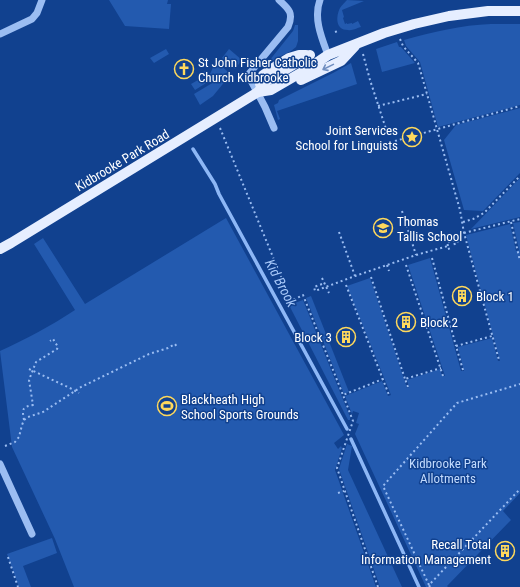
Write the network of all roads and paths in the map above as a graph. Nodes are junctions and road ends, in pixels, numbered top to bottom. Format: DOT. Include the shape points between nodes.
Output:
graph roads {
  1 [pos="42,0"];
  2 [pos="279,0"];
  3 [pos="320,0"];
  4 [pos="520,11"];
  5 [pos="0,34"];
  6 [pos="400,39"];
  7 [pos="359,43"];
  8 [pos="363,54"];
  9 [pos="328,55"];
  10 [pos="282,83"];
  11 [pos="258,92"];
  12 [pos="427,94"];
  13 [pos="378,106"];
  14 [pos="520,106"];
  15 [pos="220,128"];
  16 [pos="274,128"];
  17 [pos="437,130"];
  18 [pos="386,132"];
  19 [pos="395,141"];
  20 [pos="520,176"];
  21 [pos="402,211"];
  22 [pos="520,219"];
  23 [pos="463,222"];
  24 [pos="510,222"];
  25 [pos="338,232"];
  26 [pos="464,233"];
  27 [pos="450,246"];
  28 [pos="0,248"];
  29 [pos="450,252"];
  30 [pos="519,252"];
  31 [pos="416,255"];
  32 [pos="432,258"];
  33 [pos="520,261"];
  34 [pos="386,265"];
  35 [pos="406,265"];
  36 [pos="389,272"];
  37 [pos="354,276"];
  38 [pos="371,277"];
  39 [pos="322,278"];
  40 [pos="322,284"];
  41 [pos="346,285"];
  42 [pos="325,288"];
  43 [pos="329,293"];
  44 [pos="492,336"];
  45 [pos="50,341"];
  46 [pos="456,346"];
  47 [pos="177,347"];
  48 [pos="499,360"];
  49 [pos="440,368"];
  50 [pos="29,369"];
  51 [pos="463,370"];
  52 [pos="33,371"];
  53 [pos="443,376"];
  54 [pos="383,379"];
  55 [pos="405,379"];
  56 [pos="520,384"];
  57 [pos="408,387"];
  58 [pos="76,391"];
  59 [pos="79,393"];
  60 [pos="343,395"];
  61 [pos="389,395"];
  62 [pos="24,420"];
  63 [pos="5,446"];
  64 [pos="0,464"];
  65 [pos="520,489"];
  66 [pos="345,490"];
  67 [pos="338,493"];
  68 [pos="32,534"];
  69 [pos="8,557"];
  70 [pos="430,586"];
  71 [pos="18,587"];
  72 [pos="378,587"];
  1 -- 5 [label="street" via="32,19"];
  2 -- 11 [label="street" via="291,14 290,21 248,75"];
  3 -- 9 [label="street" via="318,23"];
  4 -- 7 [label="main road, Kidbrooke Park Road" via="488,11 449,16 384,33"];
  6 -- 12 [label="path" via="418,63"];
  7 -- 9 [label="main road, Kidbrooke Park Road"];
  7 -- 10 [label="main road, one-way" via="341,61 295,83"];
  8 -- 13 [label="path"];
  9 -- 10 [label="main road, Kidbrooke Park Road"];
  9 -- 11 [label="main road, Kidbrooke Park Road" via="310,55 268,80"];
  10 -- 11 [label="main road, Kidbrooke Park Road" via="271,90"];
  11 -- 16 [label="street"];
  11 -- 28 [label="main road, Kidbrooke Park Road"];
  12 -- 13 [label="path"];
  12 -- 17 [label="path"];
  13 -- 18 [label="path"];
  14 -- 17 [label="path"];
  15 -- 60 [label="path" via="291,301 303,296"];
  17 -- 19 [label="path"];
  17 -- 23 [label="path"];
  20 -- 23 [label="path" via="484,213 473,220"];
  21 -- 31 [label="path"];
  22 -- 24 [label="path"];
  23 -- 26 [label="path"];
  24 -- 26 [label="path"];
  24 -- 30 [label="path"];
  25 -- 37 [label="path"];
  26 -- 44 [label="path"];
  27 -- 27 [label="path" via="447,242 458,240 458,243"];
  27 -- 29 [label="path"];
  27 -- 31 [label="path"];
  30 -- 33 [label="path"];
  31 -- 34 [label="path"];
  32 -- 46 [label="path"];
  34 -- 36 [label="path"];
  34 -- 37 [label="path"];
  35 -- 49 [label="path"];
  37 -- 42 [label="path"];
  38 -- 55 [label="path"];
  39 -- 42 [label="path"];
  40 -- 42 [label="path" via="314,287 315,291"];
  41 -- 54 [label="path"];
  42 -- 43 [label="path"];
  44 -- 46 [label="path"];
  44 -- 48 [label="path"];
  45 -- 52 [label="path" via="53,340 57,349 36,362"];
  46 -- 51 [label="path"];
  47 -- 58 [label="path" via="175,344 149,354"];
  49 -- 53 [label="path"];
  49 -- 55 [label="path"];
  50 -- 52 [label="path"];
  52 -- 58 [label="path"];
  52 -- 62 [label="path" via="29,380 33,405 24,408"];
  54 -- 60 [label="path"];
  54 -- 61 [label="path"];
  55 -- 57 [label="path"];
  56 -- 70 [label="path" via="457,403 383,486"];
  58 -- 59 [label="path"];
  58 -- 62 [label="path" via="43,412"];
  60 -- 66 [label="path" via="353,421 337,468"];
  62 -- 63 [label="path" via="19,437 15,442"];
  64 -- 68 [label="street"];
  65 -- 70 [label="path"];
  66 -- 67 [label="path"];
  66 -- 72 [label="path"];
  69 -- 71 [label="path"];
}
